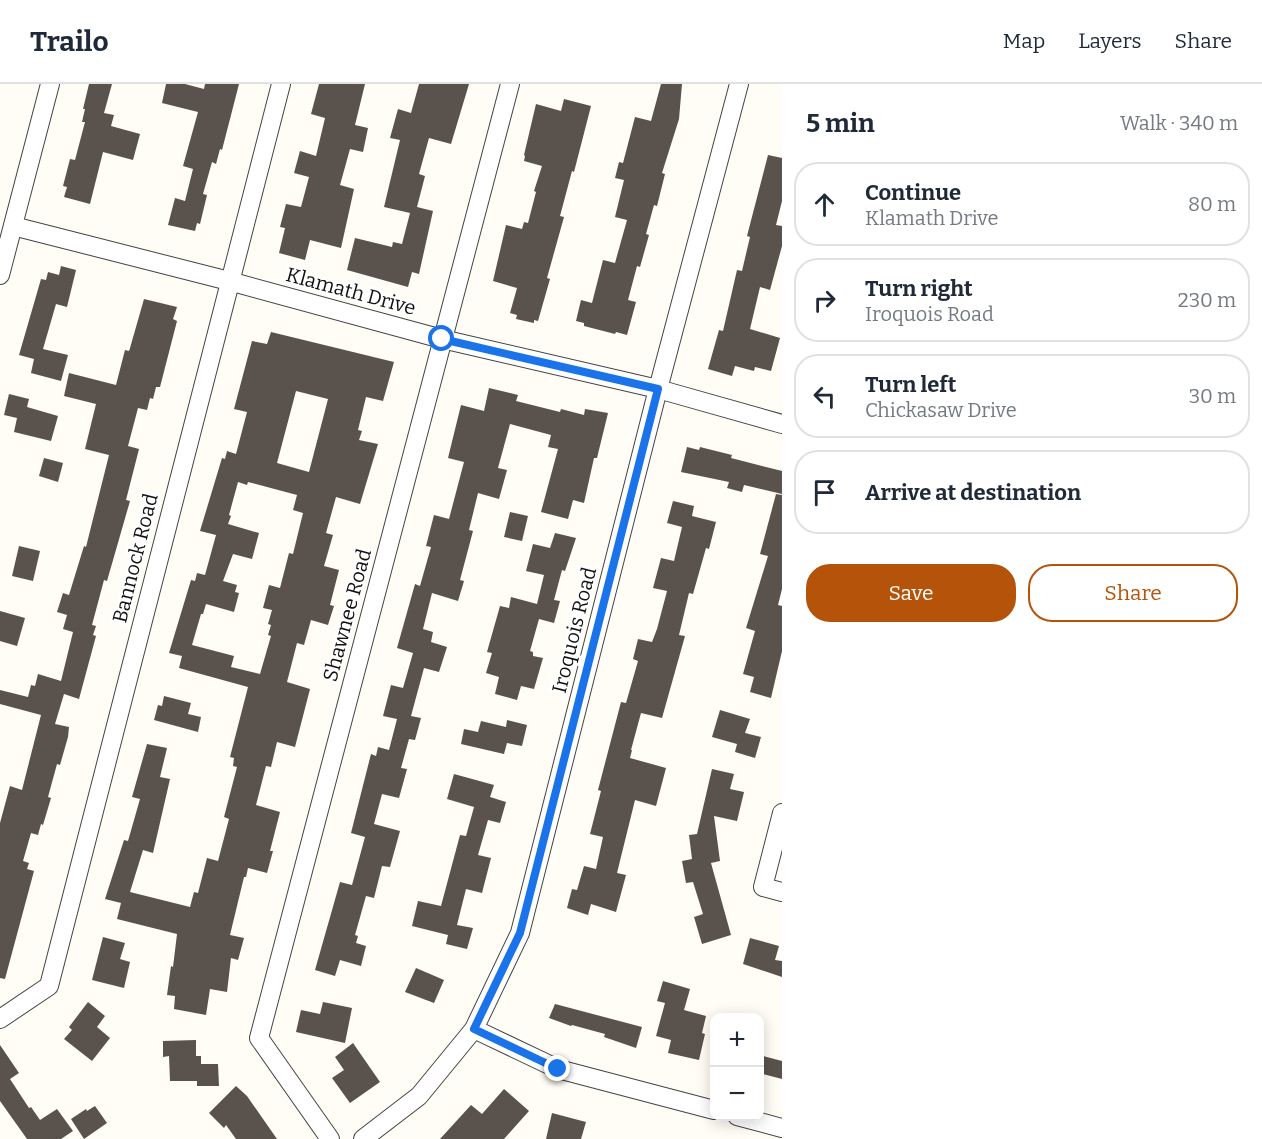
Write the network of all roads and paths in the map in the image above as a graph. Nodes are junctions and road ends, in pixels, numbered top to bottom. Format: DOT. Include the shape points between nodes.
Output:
graph roads {
  1 [pos="50,84"];
  2 [pos="281,84"];
  3 [pos="510,84"];
  4 [pos="739,84"];
  5 [pos="13,226"];
  6 [pos="0,275"];
  7 [pos="229,280"];
  8 [pos="442,339"];
  9 [pos="658,389"];
  10 [pos="782,424"];
  11 [pos="782,813"];
  12 [pos="782,892"];
  13 [pos="0,1019"];
  14 [pos="474,1029"];
  15 [pos="710,1109"];
  16 [pos="756,1121"];
  17 [pos="782,1128"];
  18 [pos="330,1139"];
  19 [pos="363,1139"];
  1 -- 5 [label="street"];
  2 -- 7 [label="street, Bannock Road"];
  3 -- 8 [label="street, Shawnee Road"];
  4 -- 9 [label="street, Iroquois Road"];
  5 -- 6 [label="street"];
  5 -- 7 [label="street, Klamath Drive"];
  7 -- 8 [label="street, Klamath Drive"];
  7 -- 13 [label="street, Bannock Road" via="49,986"];
  8 -- 9 [label="street, Klamath Drive"];
  8 -- 18 [label="street, Shawnee Road" via="259,1038"];
  9 -- 10 [label="street, Klamath Drive"];
  9 -- 14 [label="street, Iroquois Road" via="520,933"];
  11 -- 12 [label="street" via="763,887"];
  14 -- 15 [label="street" via="558,1069"];
  14 -- 19 [label="street, Iroquois Road" via="420,1096"];
  16 -- 17 [label="street"];
}
